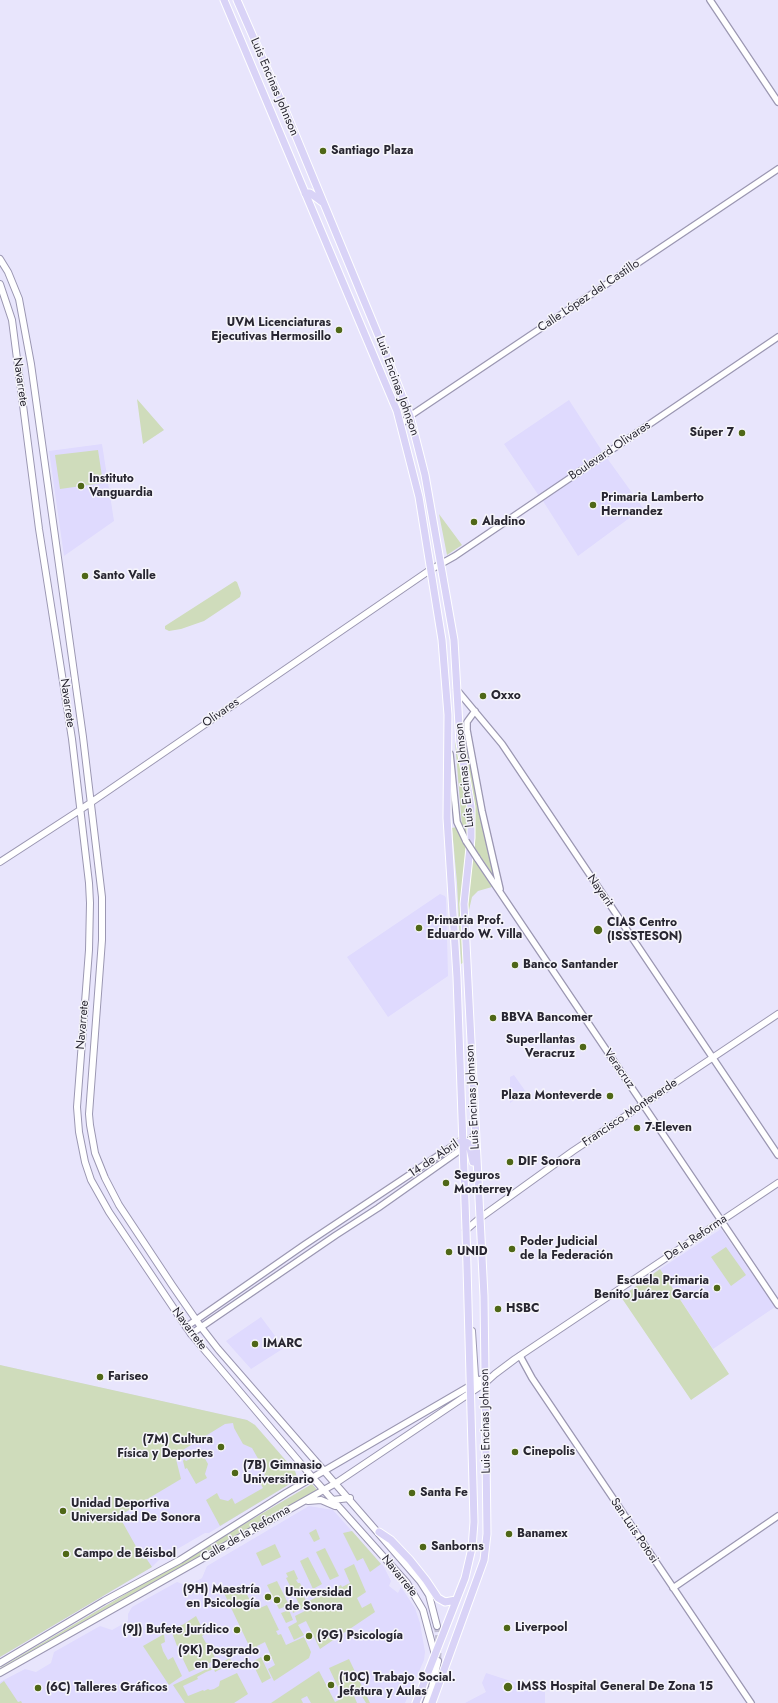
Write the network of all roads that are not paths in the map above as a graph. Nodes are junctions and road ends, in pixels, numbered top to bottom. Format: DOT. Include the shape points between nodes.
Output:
graph roads {
  1 [pos="224,0"];
  2 [pos="237,0"];
  3 [pos="710,0"];
  4 [pos="778,102"];
  5 [pos="778,169"];
  6 [pos="305,193"];
  7 [pos="323,204"];
  8 [pos="0,259"];
  9 [pos="0,284"];
  10 [pos="778,337"];
  11 [pos="410,416"];
  12 [pos="401,424"];
  13 [pos="422,461"];
  14 [pos="412,463"];
  15 [pos="442,565"];
  16 [pos="430,570"];
  17 [pos="457,690"];
  18 [pos="476,711"];
  19 [pos="448,726"];
  20 [pos="91,802"];
  21 [pos="80,810"];
  22 [pos="0,862"];
  23 [pos="501,893"];
  24 [pos="778,1014"];
  25 [pos="713,1058"];
  26 [pos="644,1105"];
  27 [pos="475,1134"];
  28 [pos="462,1143"];
  29 [pos="778,1155"];
  30 [pos="477,1176"];
  31 [pos="778,1183"];
  32 [pos="480,1218"];
  33 [pos="721,1221"];
  34 [pos="466,1230"];
  35 [pos="778,1305"];
  36 [pos="468,1316"];
  37 [pos="196,1320"];
  38 [pos="186,1327"];
  39 [pos="202,1327"];
  40 [pos="191,1334"];
  41 [pos="520,1356"];
  42 [pos="483,1380"];
  43 [pos="470,1389"];
  44 [pos="473,1457"];
  45 [pos="487,1458"];
  46 [pos="325,1471"];
  47 [pos="312,1478"];
  48 [pos="336,1483"];
  49 [pos="323,1490"];
  50 [pos="350,1498"];
  51 [pos="332,1500"];
  52 [pos="301,1502"];
  53 [pos="341,1510"];
  54 [pos="778,1516"];
  55 [pos="379,1532"];
  56 [pos="673,1588"];
  57 [pos="456,1600"];
  58 [pos="437,1626"];
  59 [pos="436,1658"];
  60 [pos="0,1663"];
  61 [pos="0,1673"];
  62 [pos="416,1703"];
  63 [pos="426,1703"];
  64 [pos="432,1703"];
  65 [pos="751,1703"];
  1 -- 6 [label="main road, Luis Encinas Johnson"];
  2 -- 7 [label="main road, Luis Encinas Johnson"];
  3 -- 4 [label="street"];
  5 -- 11 [label="street, Calle López del Castillo"];
  6 -- 7 [label="main road" via="310,193"];
  6 -- 12 [label="main road, Luis Encinas Johnson"];
  7 -- 11 [label="main road, Luis Encinas Johnson"];
  8 -- 20 [label="main road, Navarrete" via="13,283 23,316"];
  9 -- 21 [label="main road, Navarrete" via="12,320"];
  10 -- 15 [label="street, Boulevard Olivares"];
  11 -- 12 [label="street, Calle López del Castillo"];
  11 -- 13 [label="main road, Luis Encinas Johnson"];
  12 -- 14 [label="main road, Luis Encinas Johnson"];
  13 -- 14 [label="main road"];
  13 -- 15 [label="main road, Luis Encinas Johnson"];
  14 -- 16 [label="main road, Luis Encinas Johnson"];
  15 -- 16 [label="street, Olivares"];
  15 -- 17 [label="main road, Luis Encinas Johnson" via="454,640"];
  16 -- 19 [label="main road, Luis Encinas Johnson" via="442,640"];
  16 -- 20 [label="main road, Olivares"];
  17 -- 18 [label="street, Nayarit"];
  17 -- 27 [label="main road, Luis Encinas Johnson" via="460,743 471,807 472,838 464,904"];
  18 -- 23 [label="street" via="467,722 467,730"];
  18 -- 25 [label="street, Nayarit" via="502,744"];
  19 -- 23 [label="street, Veracruz, bridge" via="456,818 466,841"];
  19 -- 28 [label="main road, Luis Encinas Johnson" via="447,818 457,977"];
  20 -- 21 [label="main road, Olivares"];
  20 -- 37 [label="main road, Navarrete" via="103,917 90,1104 93,1142 105,1178 120,1205"];
  21 -- 22 [label="main road, Olivares"];
  21 -- 38 [label="main road, Navarrete" via="90,903 89,950 76,1107 82,1151 91,1180 102,1201"];
  23 -- 26 [label="street, Veracruz"];
  24 -- 25 [label="main road, Francisco Monteverde"];
  25 -- 26 [label="main road, Francisco Monteverde"];
  25 -- 29 [label="street, Nayarit"];
  26 -- 32 [label="main road, Francisco Monteverde" via="573,1151"];
  26 -- 33 [label="street, Veracruz"];
  27 -- 28 [label="street, 14 de Abril"];
  27 -- 30 [label="main road, Luis Encinas Johnson"];
  28 -- 30 [label="main road" via="470,1148"];
  28 -- 34 [label="main road, Luis Encinas Johnson"];
  28 -- 37 [label="street, 14 de Abril" via="304,1245"];
  28 -- 39 [label="street, 14 de Abril" via="378,1208"];
  30 -- 32 [label="main road, Luis Encinas Johnson"];
  31 -- 33 [label="main road, De la Reforma"];
  32 -- 34 [label="main road, Francisco Monteverde"];
  32 -- 42 [label="main road, Luis Encinas Johnson" via="484,1296"];
  33 -- 35 [label="street, Veracruz"];
  33 -- 41 [label="main road, De la Reforma"];
  34 -- 36 [label="main road, Luis Encinas Johnson"];
  36 -- 42 [label="main road" via="472,1331 475,1376"];
  36 -- 43 [label="main road, Luis Encinas Johnson"];
  37 -- 38 [label="street, 14 de Abril"];
  37 -- 39 [label="main road, Navarrete"];
  38 -- 40 [label="main road, Navarrete"];
  39 -- 40 [label="street, 14 de Abril"];
  39 -- 46 [label="main road, Navarrete" via="218,1349"];
  40 -- 47 [label="main road, Navarrete"];
  41 -- 42 [label="main road, De la Reforma"];
  41 -- 56 [label="street, San Luis Potosi" via="532,1378"];
  42 -- 43 [label="main road, Calle de la Reforma"];
  42 -- 45 [label="main road, Luis Encinas Johnson"];
  43 -- 44 [label="main road, Luis Encinas Johnson"];
  43 -- 46 [label="main road, Calle de la Reforma"];
  43 -- 48 [label="main road, Calle de la Reforma"];
  44 -- 45 [label="main road"];
  44 -- 57 [label="main road, Luis Encinas Johnson" via="472,1548 470,1563"];
  45 -- 64 [label="main road, Luis Encinas Johnson" via="487,1534 484,1560"];
  46 -- 47 [label="main road, Calle de la Reforma"];
  46 -- 48 [label="main road, Navarrete"];
  47 -- 49 [label="main road, Navarrete"];
  47 -- 60 [label="main road, Calle de la Reforma" via="180,1560 104,1601"];
  48 -- 49 [label="main road, Calle de la Reforma"];
  48 -- 50 [label="main road, Navarrete"];
  49 -- 51 [label="main road, Navarrete"];
  49 -- 52 [label="main road, Calle de la Reforma"];
  50 -- 51 [label="main road"];
  50 -- 55 [label="main road, Navarrete"];
  51 -- 53 [label="main road, Navarrete"];
  52 -- 53 [label="main road" via="322,1500"];
  52 -- 61 [label="main road, Calle de la Reforma"];
  53 -- 59 [label="main road, Navarrete" via="412,1591 427,1621"];
  54 -- 56 [label="street"];
  55 -- 57 [label="main road" via="391,1540 410,1560 438,1598 445,1602"];
  55 -- 58 [label="main road, Navarrete" via="429,1595"];
  56 -- 65 [label="street, San Luis Potosi"];
  57 -- 59 [label="main road, Luis Encinas Johnson"];
  59 -- 62 [label="main road, Luis Encinas Johnson"];
  59 -- 63 [label="main road, Navarrete" via="432,1687"];
}
